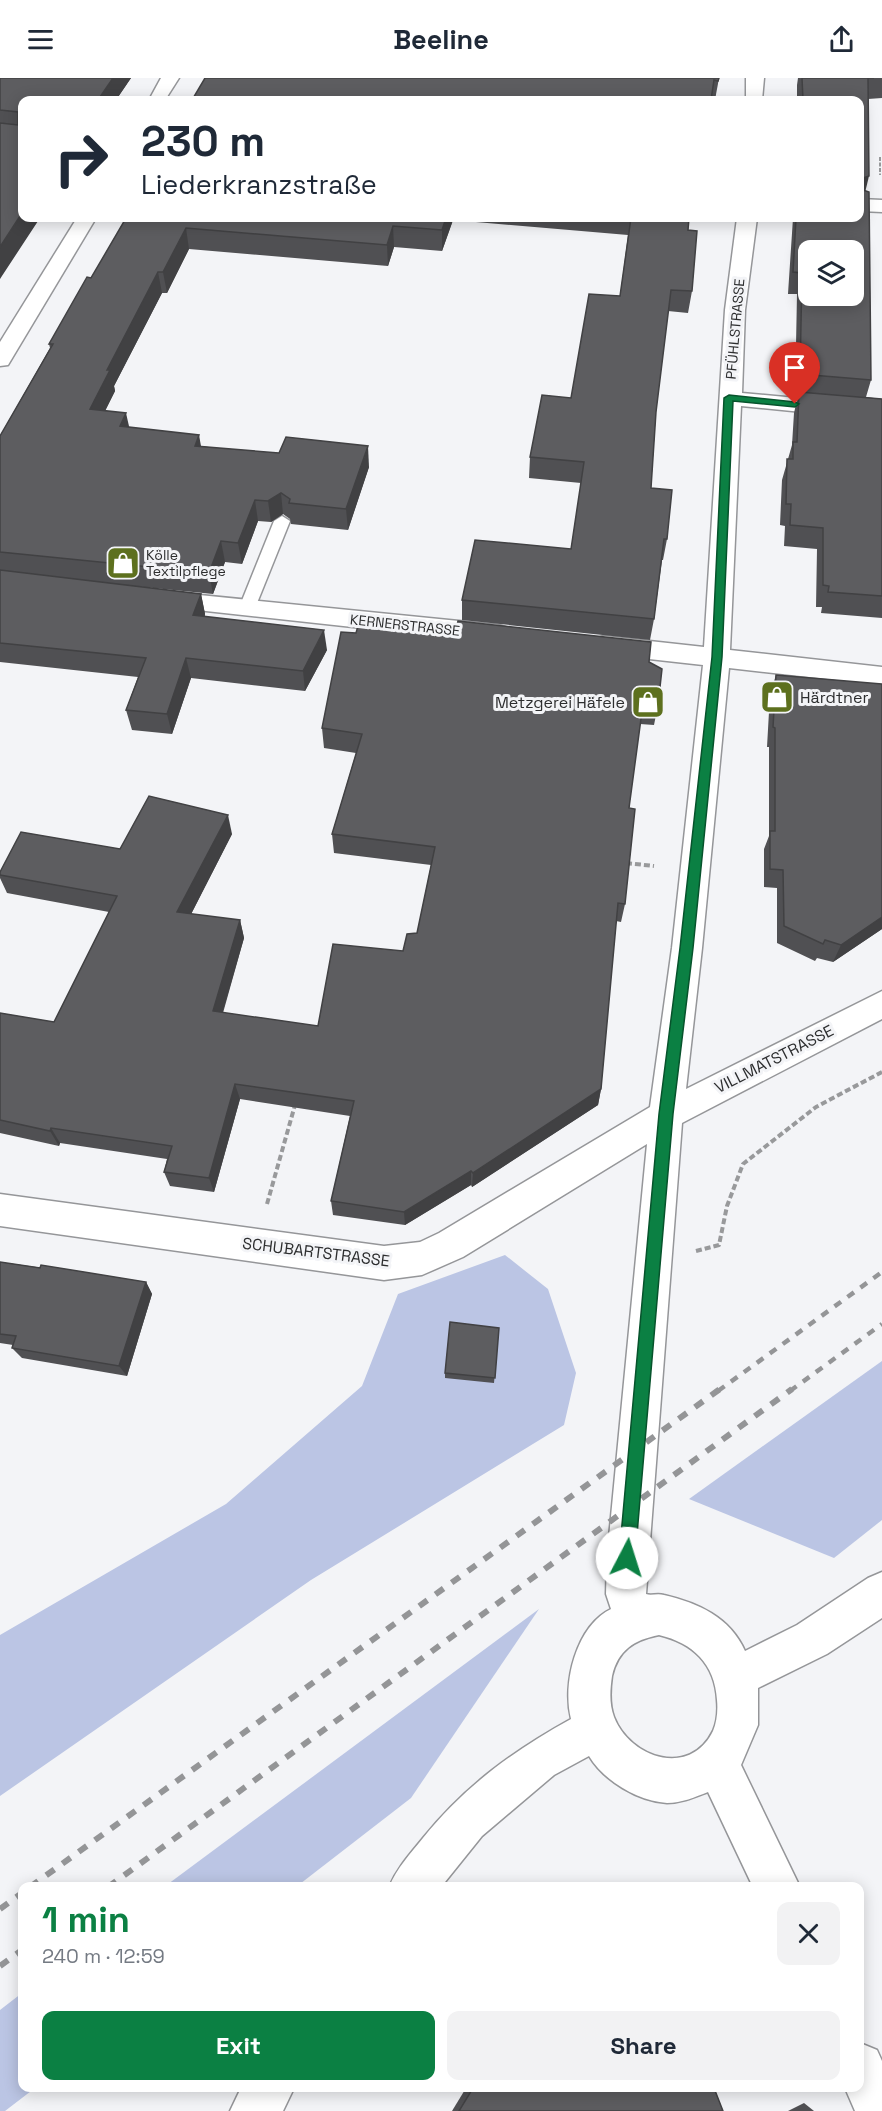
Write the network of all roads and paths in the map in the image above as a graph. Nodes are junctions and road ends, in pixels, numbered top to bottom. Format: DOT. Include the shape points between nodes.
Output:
graph roads {
  1 [pos="170,78"];
  2 [pos="755,78"];
  3 [pos="159,96"];
  4 [pos="754,96"];
  5 [pos="864,204"];
  6 [pos="882,206"];
  7 [pos="84,222"];
  8 [pos="746,222"];
  9 [pos="0,314"];
  10 [pos="26,316"];
  11 [pos="0,360"];
  12 [pos="729,398"];
  13 [pos="882,413"];
  14 [pos="282,520"];
  15 [pos="134,596"];
  16 [pos="248,608"];
  17 [pos="517,636"];
  18 [pos="576,642"];
  19 [pos="717,657"];
  20 [pos="882,676"];
  21 [pos="624,862"];
  22 [pos="695,871"];
  23 [pos="882,1004"];
  24 [pos="882,1072"];
  25 [pos="296,1101"];
  26 [pos="666,1114"];
  27 [pos="0,1210"];
  28 [pos="256,1246"];
  29 [pos="652,1263"];
  30 [pos="882,1592"];
  31 [pos="635,1619"];
  32 [pos="735,1677"];
  33 [pos="597,1728"];
  34 [pos="717,1763"];
  35 [pos="416,1882"];
  36 [pos="775,1882"];
  37 [pos="864,2076"];
  38 [pos="267,2092"];
  39 [pos="254,2111"];
  40 [pos="880,2111"];
  1 -- 3 [label="street"];
  2 -- 4 [label="street"];
  5 -- 6 [label="street"];
  7 -- 10 [label="street"];
  8 -- 12 [label="street, PFÜHLSTRASSE"];
  9 -- 10 [label="street"];
  10 -- 11 [label="street"];
  12 -- 13 [label="street"];
  12 -- 19 [label="street, PFÜHLSTRASSE"];
  14 -- 16 [label="lane"];
  15 -- 16 [label="street, KERNERSTRASSE"];
  16 -- 17 [label="street, KERNERSTRASSE"];
  18 -- 19 [label="street"];
  19 -- 20 [label="street"];
  19 -- 22 [label="street, PFÜHLSTRASSE"];
  21 -- 22 [label="path"];
  22 -- 26 [label="street, PFÜHLSTRASSE"];
  23 -- 26 [label="street, VILLMATSTRASSE"];
  24 -- 29 [label="path" via="816,1107 743,1164 727,1206 719,1245"];
  25 -- 28 [label="path"];
  26 -- 28 [label="street, SCHUBARTSTRASSE" via="451,1245 422,1258 384,1263"];
  26 -- 29 [label="street, PFÜHLSTRASSE"];
  27 -- 28 [label="street, SCHUBARTSTRASSE"];
  29 -- 31 [label="street, PFÜHLSTRASSE" via="627,1558 626,1594"];
  30 -- 32 [label="street" via="844,1622 781,1658"];
  31 -- 32 [label="street" via="659,1614 706,1632 724,1652"];
  31 -- 33 [label="street" via="615,1630 600,1649 591,1674 589,1701"];
  32 -- 34 [label="street" via="737,1724 730,1745"];
  33 -- 34 [label="street" via="610,1750 628,1768 651,1779 674,1782 697,1776"];
  33 -- 35 [label="street" via="539,1760 466,1820"];
  34 -- 36 [label="street"];
  37 -- 40 [label="street"];
  38 -- 39 [label="street"];
}
